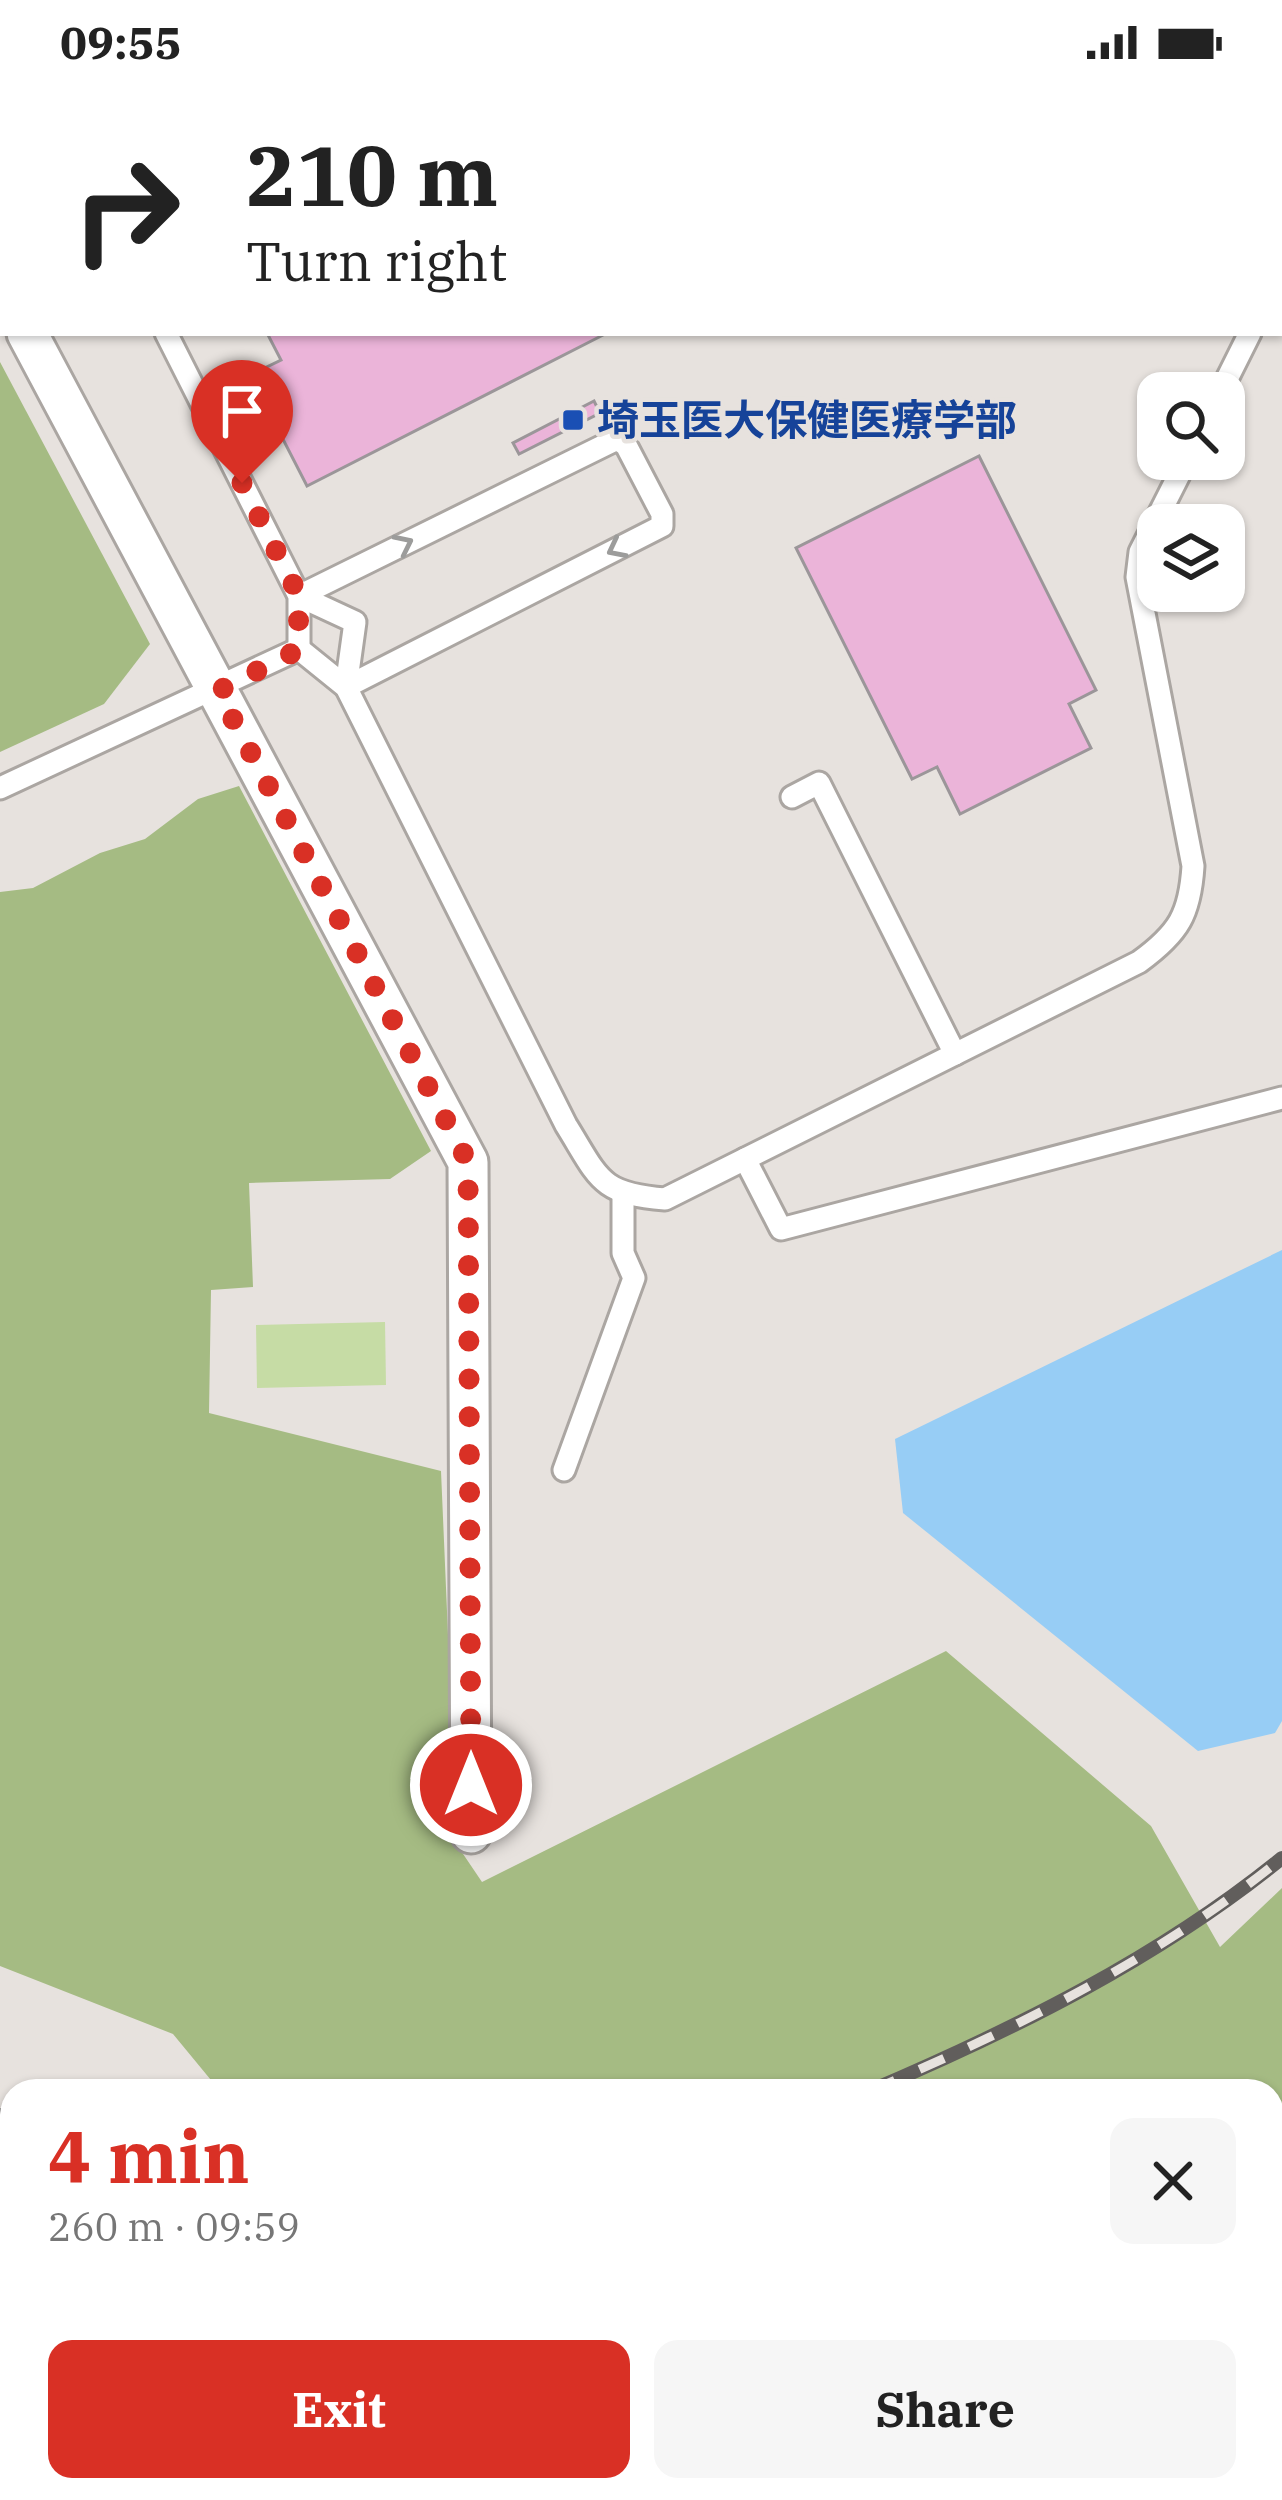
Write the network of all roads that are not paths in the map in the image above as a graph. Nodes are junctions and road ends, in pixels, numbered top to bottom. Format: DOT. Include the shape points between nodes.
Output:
graph roads {
  1 [pos="29,336"];
  2 [pos="168,336"];
  3 [pos="1248,336"];
  4 [pos="1230,372"];
  5 [pos="1176,480"];
  6 [pos="299,596"];
  7 [pos="298,650"];
  8 [pos="346,687"];
  9 [pos="218,691"];
  10 [pos="0,788"];
  11 [pos="792,797"];
  12 [pos="955,1054"];
  13 [pos="1282,1098"];
  14 [pos="745,1159"];
  15 [pos="623,1196"];
  16 [pos="564,1470"];
  17 [pos="472,1833"];
  1 -- 9 [label="street"];
  2 -- 6 [label="lane"];
  3 -- 4 [label="lane"];
  5 -- 12 [label="lane" via="1140,552 1137,577 1193,866 1191,907 1174,936 1139,962"];
  6 -- 7 [label="lane"];
  6 -- 8 [label="lane" via="355,622"];
  6 -- 8 [label="lane, one-way" via="617,440 662,514 662,526"];
  7 -- 8 [label="lane"];
  7 -- 9 [label="lane"];
  8 -- 15 [label="lane" via="566,1125 598,1178"];
  9 -- 10 [label="lane"];
  9 -- 17 [label="street" via="468,1162"];
  11 -- 12 [label="lane" via="819,783"];
  12 -- 14 [label="lane"];
  13 -- 14 [label="lane" via="781,1229"];
  14 -- 15 [label="lane" via="665,1199"];
  15 -- 16 [label="lane" via="623,1253 634,1278"];
}
